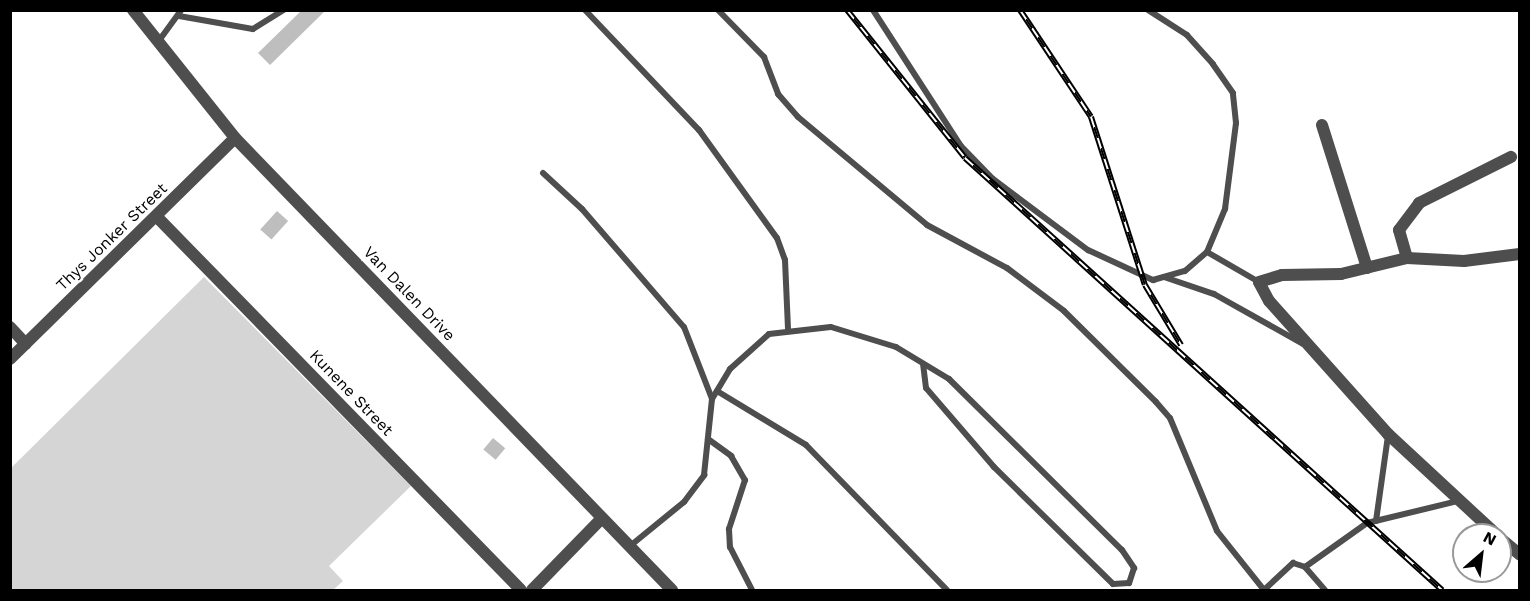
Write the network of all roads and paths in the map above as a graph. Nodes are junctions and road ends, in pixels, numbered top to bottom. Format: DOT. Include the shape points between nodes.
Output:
graph roads {
  1 [pos="134,10"];
  2 [pos="284,10"];
  3 [pos="585,10"];
  4 [pos="718,10"];
  5 [pos="873,10"];
  6 [pos="1148,10"];
  7 [pos="180,13"];
  8 [pos="158,42"];
  9 [pos="1322,125"];
  10 [pos="236,138"];
  11 [pos="1511,158"];
  12 [pos="543,173"];
  13 [pos="157,217"];
  14 [pos="1208,252"];
  15 [pos="1520,254"];
  16 [pos="1407,258"];
  17 [pos="1367,267"];
  18 [pos="1164,277"];
  19 [pos="1259,282"];
  20 [pos="10,327"];
  21 [pos="788,328"];
  22 [pos="26,344"];
  23 [pos="1312,349"];
  24 [pos="10,359"];
  25 [pos="923,364"];
  26 [pos="717,391"];
  27 [pos="712,399"];
  28 [pos="1388,434"];
  29 [pos="708,439"];
  30 [pos="1458,501"];
  31 [pos="602,518"];
  32 [pos="1376,521"];
  33 [pos="1483,523"];
  34 [pos="629,547"];
  35 [pos="1305,567"];
  36 [pos="521,591"];
  37 [pos="532,591"];
  38 [pos="672,591"];
  39 [pos="752,591"];
  40 [pos="947,591"];
  41 [pos="1264,591"];
  42 [pos="1325,591"];
  1 -- 8 [label="street, Van Dalen Drive"];
  2 -- 7 [label="lane" via="253,29"];
  3 -- 21 [label="lane" via="699,130 777,238 785,260"];
  4 -- 41 [label="lane" via="764,57 778,94 798,117 927,225 1007,268 1064,311 1156,402 1170,418 1212,522"];
  5 -- 18 [label="lane" via="961,146 993,179 1088,250 1127,272"];
  6 -- 14 [label="lane" via="1187,35 1233,93 1234,165 1225,209"];
  7 -- 8 [label="lane"];
  8 -- 10 [label="street, Van Dalen Drive"];
  9 -- 17 [label="street"];
  10 -- 13 [label="street, Thys Jonker Street"];
  10 -- 31 [label="street, Van Dalen Drive"];
  11 -- 16 [label="street" via="1419,203 1399,230"];
  12 -- 27 [label="lane" via="582,209 684,327"];
  13 -- 22 [label="street, Thys Jonker Street"];
  13 -- 36 [label="street, Kunene Street"];
  14 -- 18 [label="lane" via="1185,271"];
  14 -- 19 [label="lane"];
  15 -- 16 [label="street" via="1464,261"];
  16 -- 17 [label="street"];
  17 -- 19 [label="street"];
  18 -- 23 [label="lane" via="1214,294"];
  19 -- 23 [label="street" via="1269,301"];
  20 -- 22 [label="street"];
  21 -- 25 [label="lane" via="848,330"];
  21 -- 26 [label="lane" via="769,334 730,369"];
  22 -- 24 [label="street, Thys Jonker Street"];
  23 -- 28 [label="street"];
  25 -- 25 [label="lane" via="949,379 1099,525 1134,568 1129,583 1113,584 994,467 926,388"];
  26 -- 27 [label="lane"];
  26 -- 40 [label="lane" via="806,444"];
  27 -- 29 [label="lane"];
  28 -- 30 [label="street"];
  28 -- 32 [label="lane"];
  29 -- 34 [label="lane" via="704,475 695,490"];
  29 -- 39 [label="lane" via="731,456 745,480 729,529 730,547"];
  30 -- 32 [label="lane"];
  30 -- 33 [label="street"];
  31 -- 34 [label="street, Van Dalen Drive"];
  31 -- 37 [label="street"];
  32 -- 35 [label="lane"];
  34 -- 38 [label="street, Van Dalen Drive"];
  35 -- 41 [label="lane" via="1286,567"];
  35 -- 42 [label="lane"];
}
